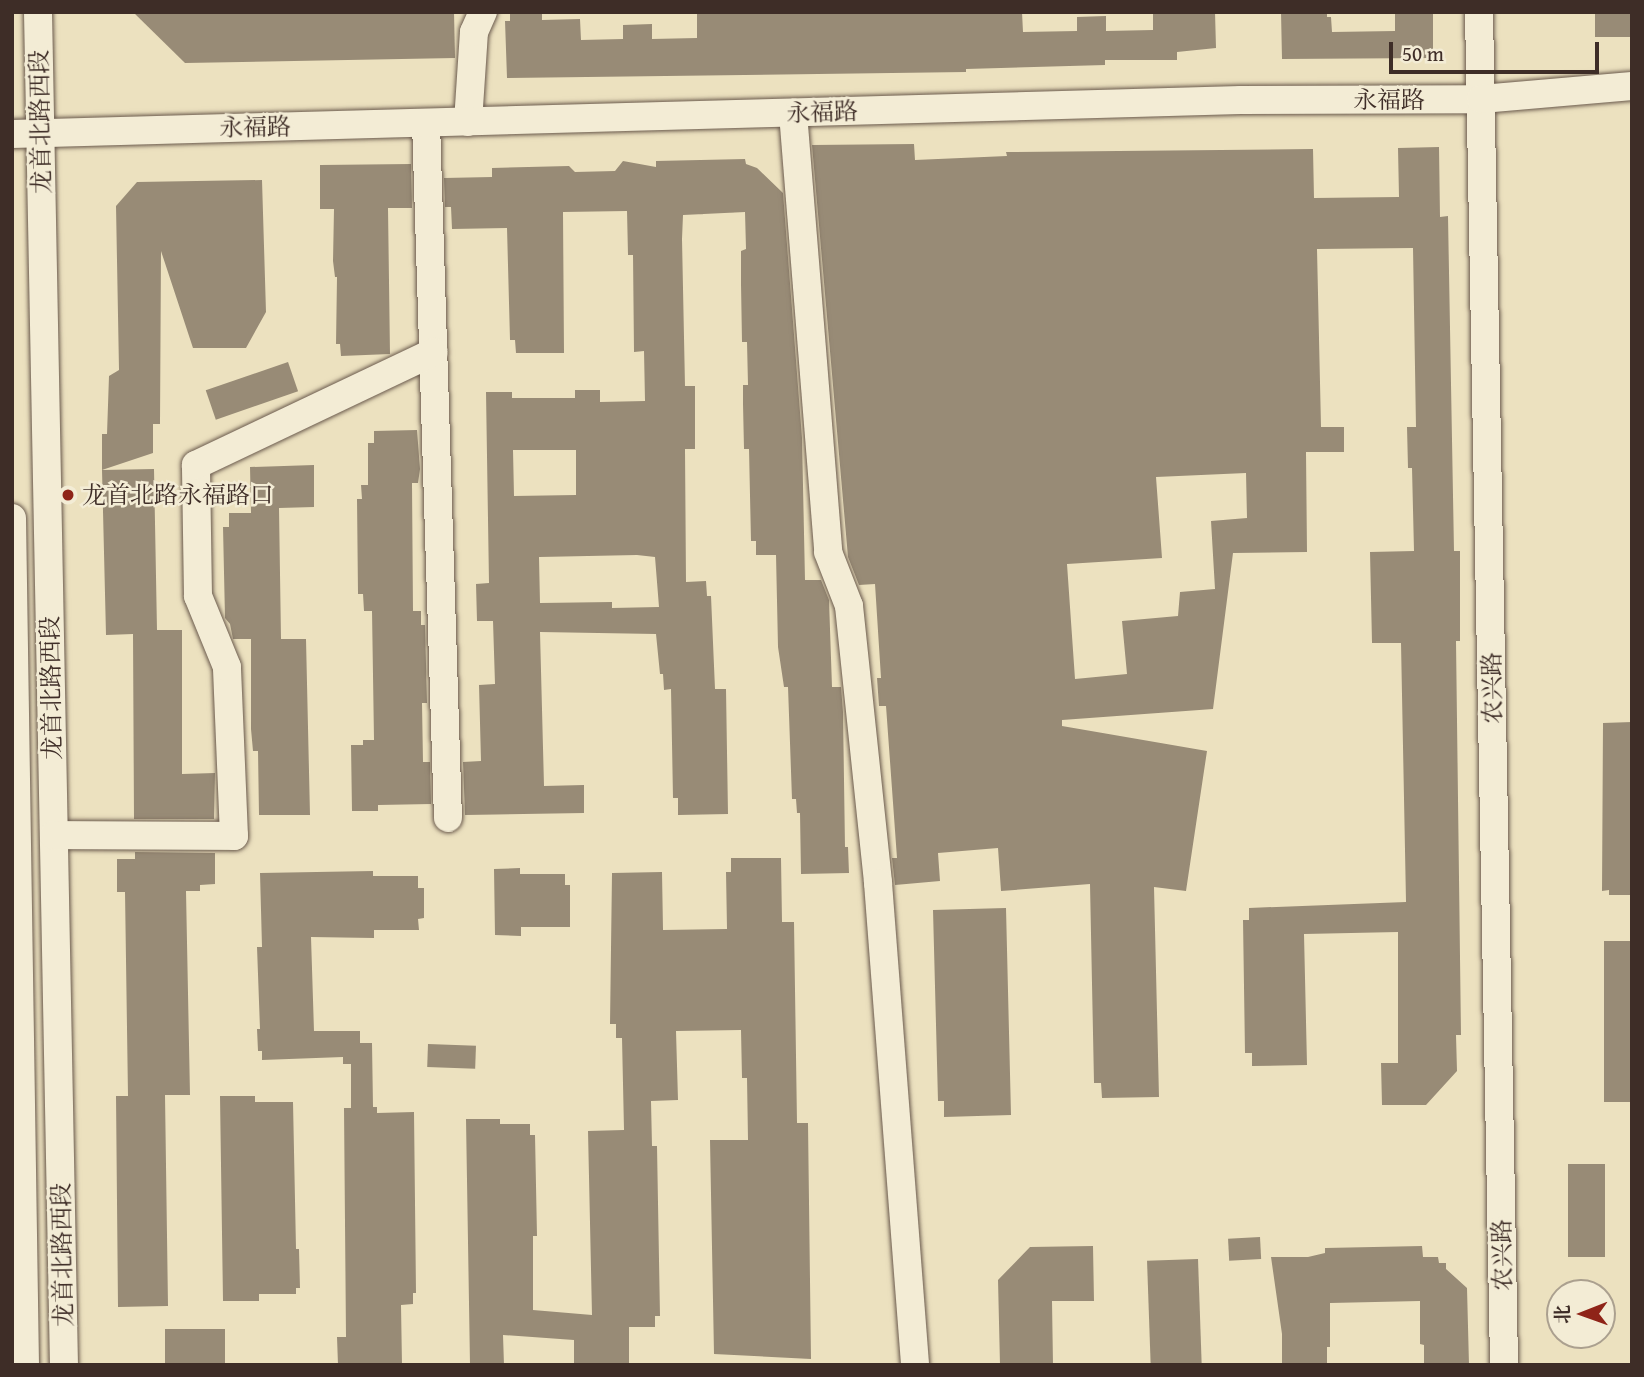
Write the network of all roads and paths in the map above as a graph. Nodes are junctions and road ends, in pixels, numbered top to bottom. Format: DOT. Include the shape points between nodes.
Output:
graph roads {
  1 [pos="38,12"];
  2 [pos="483,12"];
  3 [pos="1479,12"];
  4 [pos="1632,86"];
  5 [pos="1481,99"];
  6 [pos="793,113"];
  7 [pos="468,122"];
  8 [pos="426,123"];
  9 [pos="40,132"];
  10 [pos="12,134"];
  11 [pos="434,352"];
  12 [pos="12,518"];
  13 [pos="448,818"];
  14 [pos="54,835"];
  15 [pos="25,1365"];
  16 [pos="64,1365"];
  17 [pos="915,1365"];
  18 [pos="1504,1365"];
  1 -- 9 [label="street, 龙首北路西段"];
  2 -- 7 [label="street" via="474,32"];
  3 -- 5 [label="street, 农兴路"];
  4 -- 5 [label="street, 永福路"];
  5 -- 6 [label="street, 永福路" via="1241,100"];
  5 -- 18 [label="street, 农兴路"];
  6 -- 7 [label="street, 永福路"];
  6 -- 17 [label="street" via="828,552 849,606 878,884"];
  7 -- 8 [label="street, 永福路"];
  8 -- 9 [label="street, 永福路"];
  8 -- 11 [label="street"];
  9 -- 10 [label="street, 永福路"];
  9 -- 14 [label="street, 龙首北路西段"];
  11 -- 13 [label="street"];
  11 -- 14 [label="street" via="196,465 198,596 227,667 234,836"];
  12 -- 15 [label="street, 龙首北路西段"];
  14 -- 16 [label="street, 龙首北路西段"];
}
